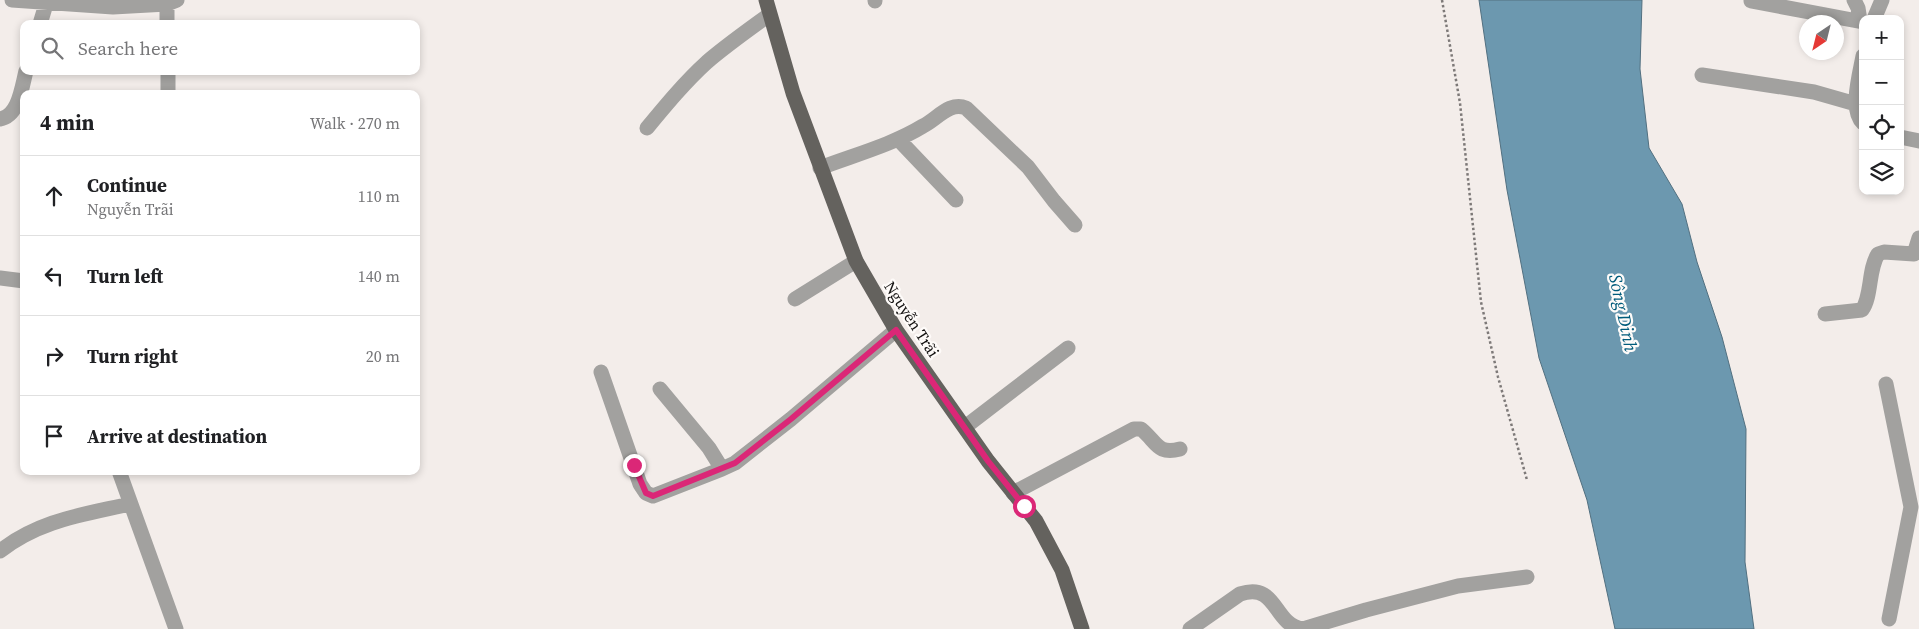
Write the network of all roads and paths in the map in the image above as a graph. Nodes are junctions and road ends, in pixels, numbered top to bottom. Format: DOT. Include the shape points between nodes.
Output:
graph roads {
  1 [pos="12,0"];
  2 [pos="1442,0"];
  3 [pos="1854,0"];
  4 [pos="1882,0"];
  5 [pos="1751,1"];
  6 [pos="172,2"];
  7 [pos="46,4"];
  8 [pos="767,7"];
  9 [pos="1862,15"];
  10 [pos="1871,15"];
  11 [pos="41,20"];
  12 [pos="168,20"];
  13 [pos="1859,20"];
  14 [pos="1862,60"];
  15 [pos="25,75"];
  16 [pos="168,75"];
  17 [pos="1702,75"];
  18 [pos="21,90"];
  19 [pos="168,90"];
  20 [pos="20,93"];
  21 [pos="1856,104"];
  22 [pos="1859,117"];
  23 [pos="0,119"];
  24 [pos="647,128"];
  25 [pos="1904,138"];
  26 [pos="898,139"];
  27 [pos="1919,141"];
  28 [pos="820,168"];
  29 [pos="956,200"];
  30 [pos="1075,225"];
  31 [pos="1919,238"];
  32 [pos="856,261"];
  33 [pos="0,278"];
  34 [pos="20,280"];
  35 [pos="794,299"];
  36 [pos="1825,314"];
  37 [pos="896,330"];
  38 [pos="1068,348"];
  39 [pos="601,372"];
  40 [pos="1886,384"];
  41 [pos="660,389"];
  42 [pos="965,428"];
  43 [pos="1180,449"];
  44 [pos="722,469"];
  45 [pos="120,475"];
  46 [pos="1527,480"];
  47 [pos="1013,493"];
  48 [pos="130,504"];
  49 [pos="1915,508"];
  50 [pos="0,551"];
  51 [pos="1528,577"];
  52 [pos="1889,619"];
  53 [pos="176,629"];
  54 [pos="1082,629"];
  55 [pos="1190,629"];
  56 [pos="1303,629"];
  1 -- 7 [label="street"];
  2 -- 46 [label="path" via="1460,103 1481,302"];
  3 -- 9 [label="street"];
  4 -- 10 [label="street"];
  5 -- 13 [label="street"];
  6 -- 7 [label="street" via="113,7"];
  6 -- 12 [label="street"];
  7 -- 11 [label="street"];
  8 -- 24 [label="street" via="681,88"];
  8 -- 28 [label="main road, Nguyễn Trãi"];
  14 -- 21 [label="street"];
  15 -- 18 [label="street"];
  16 -- 19 [label="street"];
  17 -- 21 [label="street" via="1814,92"];
  20 -- 23 [label="street" via="16,107"];
  21 -- 22 [label="street"];
  25 -- 27 [label="street"];
  26 -- 28 [label="street"];
  26 -- 29 [label="street"];
  26 -- 30 [label="street" via="950,108 966,108 1018,156"];
  28 -- 32 [label="main road, Nguyễn Trãi"];
  31 -- 36 [label="street" via="1914,254 1878,254 1862,310"];
  32 -- 35 [label="street"];
  32 -- 37 [label="main road, Nguyễn Trãi"];
  33 -- 34 [label="street"];
  37 -- 42 [label="main road, Nguyễn Trãi"];
  37 -- 44 [label="street" via="791,419 735,463"];
  38 -- 42 [label="street"];
  39 -- 44 [label="street" via="646,493 653,496"];
  40 -- 49 [label="street"];
  41 -- 44 [label="street" via="709,448"];
  42 -- 47 [label="main road, Nguyễn Trãi"];
  43 -- 47 [label="street" via="1160,450 1141,429 1134,429"];
  45 -- 48 [label="street"];
  47 -- 54 [label="main road, Nguyễn Trãi" via="1036,521 1055,555"];
  48 -- 50 [label="street" via="42,526"];
  48 -- 53 [label="street"];
  49 -- 52 [label="street"];
  51 -- 56 [label="street" via="1450,588"];
  55 -- 56 [label="street" via="1248,591 1264,594 1290,626"];
}
